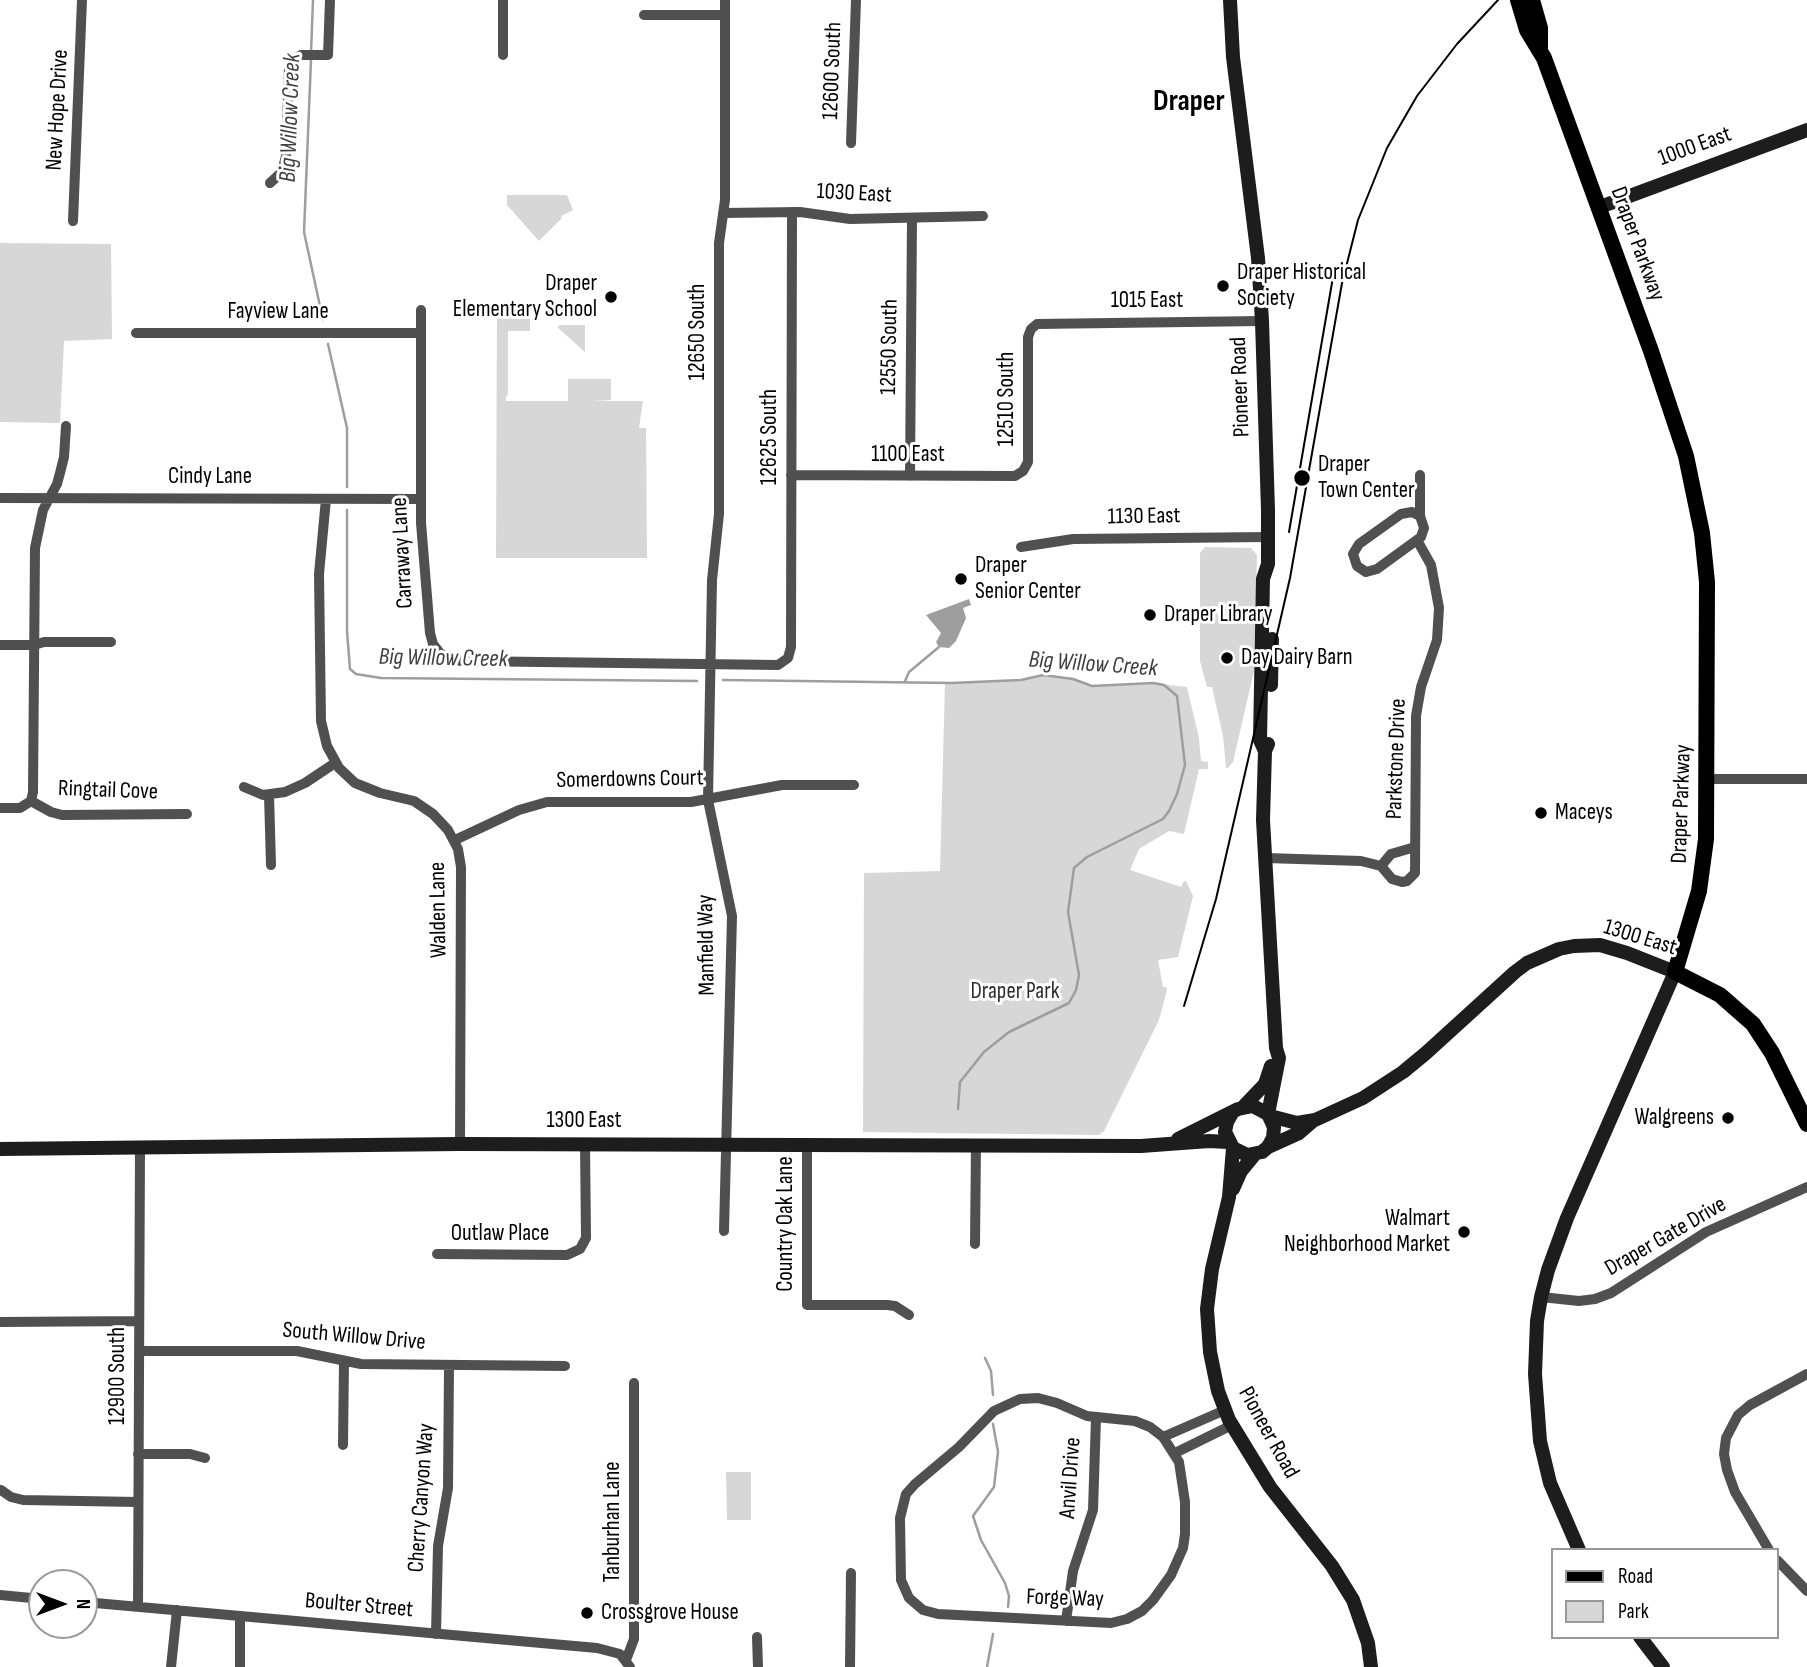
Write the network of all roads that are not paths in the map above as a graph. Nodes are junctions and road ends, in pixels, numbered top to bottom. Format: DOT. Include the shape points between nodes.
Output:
graph roads {
  1 [pos="82,0"];
  2 [pos="330,0"];
  3 [pos="503,0"];
  4 [pos="725,0"];
  5 [pos="856,0"];
  6 [pos="1230,0"];
  7 [pos="1518,0"];
  8 [pos="1532,0"];
  9 [pos="644,15"];
  10 [pos="725,15"];
  11 [pos="1540,48"];
  12 [pos="503,55"];
  13 [pos="1807,130"];
  14 [pos="851,142"];
  15 [pos="270,183"];
  16 [pos="1600,207"];
  17 [pos="792,212"];
  18 [pos="723,213"];
  19 [pos="983,216"];
  20 [pos="912,218"];
  21 [pos="73,221"];
  22 [pos="421,310"];
  23 [pos="1262,321"];
  24 [pos="1034,326"];
  25 [pos="136,333"];
  26 [pos="420,333"];
  27 [pos="66,426"];
  28 [pos="1023,471"];
  29 [pos="791,475"];
  30 [pos="1420,475"];
  31 [pos="909,476"];
  32 [pos="0,498"];
  33 [pos="49,498"];
  34 [pos="326,499"];
  35 [pos="420,499"];
  36 [pos="1420,516"];
  37 [pos="1268,537"];
  38 [pos="1417,540"];
  39 [pos="1021,548"];
  40 [pos="111,642"];
  41 [pos="0,645"];
  42 [pos="34,645"];
  43 [pos="785,660"];
  44 [pos="710,663"];
  45 [pos="335,763"];
  46 [pos="1707,779"];
  47 [pos="1807,779"];
  48 [pos="854,785"];
  49 [pos="244,788"];
  50 [pos="269,796"];
  51 [pos="708,800"];
  52 [pos="31,801"];
  53 [pos="0,808"];
  54 [pos="187,814"];
  55 [pos="455,840"];
  56 [pos="1415,847"];
  57 [pos="1266,859"];
  58 [pos="271,865"];
  59 [pos="1381,866"];
  60 [pos="1675,972"];
  61 [pos="1276,1048"];
  62 [pos="1238,1109"];
  63 [pos="1269,1115"];
  64 [pos="1315,1120"];
  65 [pos="1807,1124"];
  66 [pos="460,1144"];
  67 [pos="585,1144"];
  68 [pos="725,1144"];
  69 [pos="807,1144"];
  70 [pos="976,1144"];
  71 [pos="1168,1144"];
  72 [pos="1231,1145"];
  73 [pos="141,1146"];
  74 [pos="0,1149"];
  75 [pos="1261,1150"];
  76 [pos="1807,1187"];
  77 [pos="1229,1197"];
  78 [pos="724,1231"];
  79 [pos="975,1244"];
  80 [pos="438,1254"];
  81 [pos="1541,1297"];
  82 [pos="909,1315"];
  83 [pos="139,1321"];
  84 [pos="0,1322"];
  85 [pos="139,1351"];
  86 [pos="344,1361"];
  87 [pos="449,1365"];
  88 [pos="565,1366"];
  89 [pos="1807,1374"];
  90 [pos="634,1383"];
  91 [pos="1225,1410"];
  92 [pos="1096,1418"];
  93 [pos="1232,1425"];
  94 [pos="1163,1437"];
  95 [pos="343,1445"];
  96 [pos="1175,1452"];
  97 [pos="138,1454"];
  98 [pos="205,1458"];
  99 [pos="1,1490"];
  100 [pos="138,1502"];
  101 [pos="1578,1548"];
  102 [pos="1768,1548"];
  103 [pos="1779,1562"];
  104 [pos="850,1573"];
  105 [pos="1807,1591"];
  106 [pos="0,1595"];
  107 [pos="28,1598"];
  108 [pos="98,1603"];
  109 [pos="138,1606"];
  110 [pos="177,1610"];
  111 [pos="240,1616"];
  112 [pos="1066,1621"];
  113 [pos="436,1634"];
  114 [pos="757,1637"];
  115 [pos="1642,1639"];
  116 [pos="628,1663"];
  117 [pos="171,1667"];
  118 [pos="240,1667"];
  119 [pos="758,1667"];
  120 [pos="850,1667"];
  121 [pos="1371,1667"];
  122 [pos="1663,1667"];
  1 -- 21 [label="street, New Hope Drive"];
  2 -- 15 [label="street" via="325,55 304,55 289,68 286,156 282,172"];
  3 -- 12 [label="street"];
  4 -- 10 [label="street, 12650 South"];
  5 -- 14 [label="street, 12600 South"];
  6 -- 23 [label="main road, Pioneer Road"];
  7 -- 11 [label="main road, Draper Parkway" via="1527,30"];
  8 -- 11 [label="main road, Draper Parkway"];
  9 -- 10 [label="street"];
  10 -- 18 [label="street, 12650 South"];
  11 -- 16 [label="main road, Draper Parkway"];
  13 -- 16 [label="main road, 1000 East"];
  16 -- 46 [label="main road, Draper Parkway" via="1682,444 1696,502 1707,582"];
  17 -- 18 [label="street, 1030 East"];
  17 -- 20 [label="street, 1030 East" via="850,219"];
  17 -- 29 [label="street, 12625 South"];
  18 -- 44 [label="street, 12650 South" via="719,243 718,527"];
  19 -- 20 [label="street, 1030 East"];
  20 -- 31 [label="street, 12550 South"];
  22 -- 26 [label="street, Carraway Lane"];
  23 -- 24 [label="street, 1015 East" via="1046,322"];
  23 -- 37 [label="main road, Pioneer Road"];
  24 -- 28 [label="street, 12510 South" via="1028,337 1028,458"];
  25 -- 26 [label="street, Fayview Lane"];
  26 -- 35 [label="street, Carraway Lane"];
  27 -- 33 [label="street" via="64,457"];
  28 -- 31 [label="street, 1100 East" via="1011,476"];
  29 -- 31 [label="street, 1100 East"];
  29 -- 43 [label="street, 12625 South" via="791,647"];
  30 -- 36 [label="street"];
  32 -- 33 [label="street, Cindy Lane"];
  33 -- 34 [label="street, Cindy Lane"];
  33 -- 42 [label="street" via="35,548"];
  34 -- 35 [label="street, Cindy Lane"];
  34 -- 45 [label="street, Walden Lane" via="319,573 321,713 324,738"];
  35 -- 44 [label="street, Carraway Lane" via="430,633 445,657 461,661"];
  36 -- 38 [label="street" via="1424,528"];
  36 -- 38 [label="street" via="1401,514 1359,544 1354,559 1361,569 1371,572"];
  37 -- 39 [label="street, 1130 East" via="1073,539"];
  37 -- 57 [label="main road, Pioneer Road" via="1260,740 1265,751"];
  38 -- 56 [label="street, Parkstone Drive" via="1435,579 1439,616 1416,716"];
  40 -- 42 [label="street"];
  41 -- 42 [label="street"];
  42 -- 52 [label="street"];
  43 -- 44 [label="street, Carraway Lane" via="774,665"];
  44 -- 51 [label="street, Manfield Way"];
  45 -- 50 [label="street" via="296,788"];
  45 -- 55 [label="street, Walden Lane" via="361,787 424,807"];
  46 -- 47 [label="street"];
  46 -- 60 [label="main road, Draper Parkway" via="1704,869"];
  48 -- 51 [label="street, Somerdowns Court" via="782,785"];
  49 -- 50 [label="street"];
  50 -- 58 [label="street"];
  51 -- 55 [label="street, Somerdowns Court" via="547,803 519,810"];
  51 -- 68 [label="street, Manfield Way" via="732,916"];
  52 -- 53 [label="street" via="23,807"];
  52 -- 54 [label="street, Ringtail Cove" via="62,815"];
  55 -- 66 [label="street, Walden Lane" via="461,867"];
  56 -- 59 [label="street, Parkstone Drive" via="1391,854"];
  56 -- 59 [label="street" via="1415,873 1407,881 1392,879"];
  57 -- 59 [label="street" via="1344,859"];
  57 -- 61 [label="main road, Pioneer Road"];
  60 -- 64 [label="main road, 1300 East" via="1600,945 1545,954 1515,972 1403,1072 1363,1098"];
  60 -- 65 [label="main road, 1300 East" via="1720,995 1753,1024"];
  60 -- 81 [label="main road, Draper Parkway" via="1567,1218"];
  61 -- 62 [label="main road, Pioneer Road" via="1268,1079"];
  61 -- 63 [label="main road, Pioneer Road" via="1279,1058"];
  62 -- 63 [label="main road" via="1253,1106"];
  62 -- 71 [label="main road, 1300 East"];
  62 -- 72 [label="main road" via="1225,1132"];
  63 -- 64 [label="main road, 1300 East" via="1297,1123"];
  63 -- 75 [label="main road" via="1273,1138"];
  64 -- 75 [label="main road, 1300 East" via="1299,1133"];
  66 -- 67 [label="main road, 1300 East"];
  66 -- 73 [label="main road, 1300 East"];
  67 -- 68 [label="main road, 1300 East"];
  67 -- 80 [label="street, Outlaw Place" via="586,1238 580,1250 567,1255"];
  68 -- 69 [label="main road, 1300 East"];
  68 -- 78 [label="street, Manfield Way"];
  69 -- 70 [label="main road, 1300 East"];
  69 -- 82 [label="street, Country Oak Lane" via="807,1304 887,1304"];
  70 -- 71 [label="main road, 1300 East"];
  70 -- 79 [label="street"];
  71 -- 72 [label="main road, 1300 East" via="1209,1141"];
  72 -- 75 [label="main road" via="1241,1153"];
  72 -- 77 [label="main road, Pioneer Road"];
  73 -- 74 [label="main road, 1300 East"];
  73 -- 83 [label="street, 12900 South"];
  75 -- 77 [label="main road, Pioneer Road" via="1241,1171"];
  76 -- 81 [label="street, Draper Gate Drive" via="1706,1232 1611,1293 1579,1301"];
  77 -- 91 [label="main road, Pioneer Road" via="1207,1309 1210,1352"];
  81 -- 101 [label="main road, Draper Parkway" via="1535,1374 1540,1441 1550,1483"];
  83 -- 84 [label="street"];
  83 -- 85 [label="street, 12900 South"];
  85 -- 86 [label="street, South Willow Drive" via="297,1351"];
  85 -- 97 [label="street, 12900 South"];
  86 -- 87 [label="street, South Willow Drive"];
  86 -- 95 [label="street"];
  87 -- 88 [label="street, South Willow Drive"];
  87 -- 113 [label="street, Cherry Canyon Way" via="449,1488 438,1546"];
  89 -- 102 [label="street" via="1750,1405 1726,1438 1727,1470 1745,1513"];
  90 -- 116 [label="street, Tanburhan Lane" via="634,1639"];
  91 -- 93 [label="main road, Pioneer Road"];
  91 -- 94 [label="street"];
  92 -- 94 [label="street" via="1135,1420"];
  92 -- 112 [label="street, Anvil Drive" via="1093,1510 1073,1571"];
  92 -- 112 [label="street, Forge Way" via="1038,1398 1009,1403 989,1415 915,1484 900,1512 901,1573 905,1592 918,1607 938,1614"];
  93 -- 96 [label="street"];
  93 -- 121 [label="main road, Pioneer Road" via="1270,1487 1353,1600"];
  94 -- 96 [label="street, Forge Way"];
  96 -- 112 [label="street, Forge Way" via="1184,1484 1185,1534 1167,1581 1142,1611 1128,1619"];
  97 -- 98 [label="street"];
  97 -- 100 [label="street, 12900 South"];
  99 -- 100 [label="street" via="23,1500"];
  100 -- 109 [label="street, 12900 South"];
  103 -- 105 [label="street"];
  104 -- 120 [label="street"];
  106 -- 107 [label="street"];
  108 -- 109 [label="street, Boulter Street"];
  109 -- 110 [label="street, Boulter Street"];
  110 -- 111 [label="street, Boulter Street"];
  110 -- 117 [label="street"];
  111 -- 113 [label="street, Boulter Street"];
  111 -- 118 [label="street"];
  113 -- 116 [label="street, Boulter Street" via="597,1648 620,1654"];
  114 -- 119 [label="street"];
  115 -- 122 [label="main road"];
}
